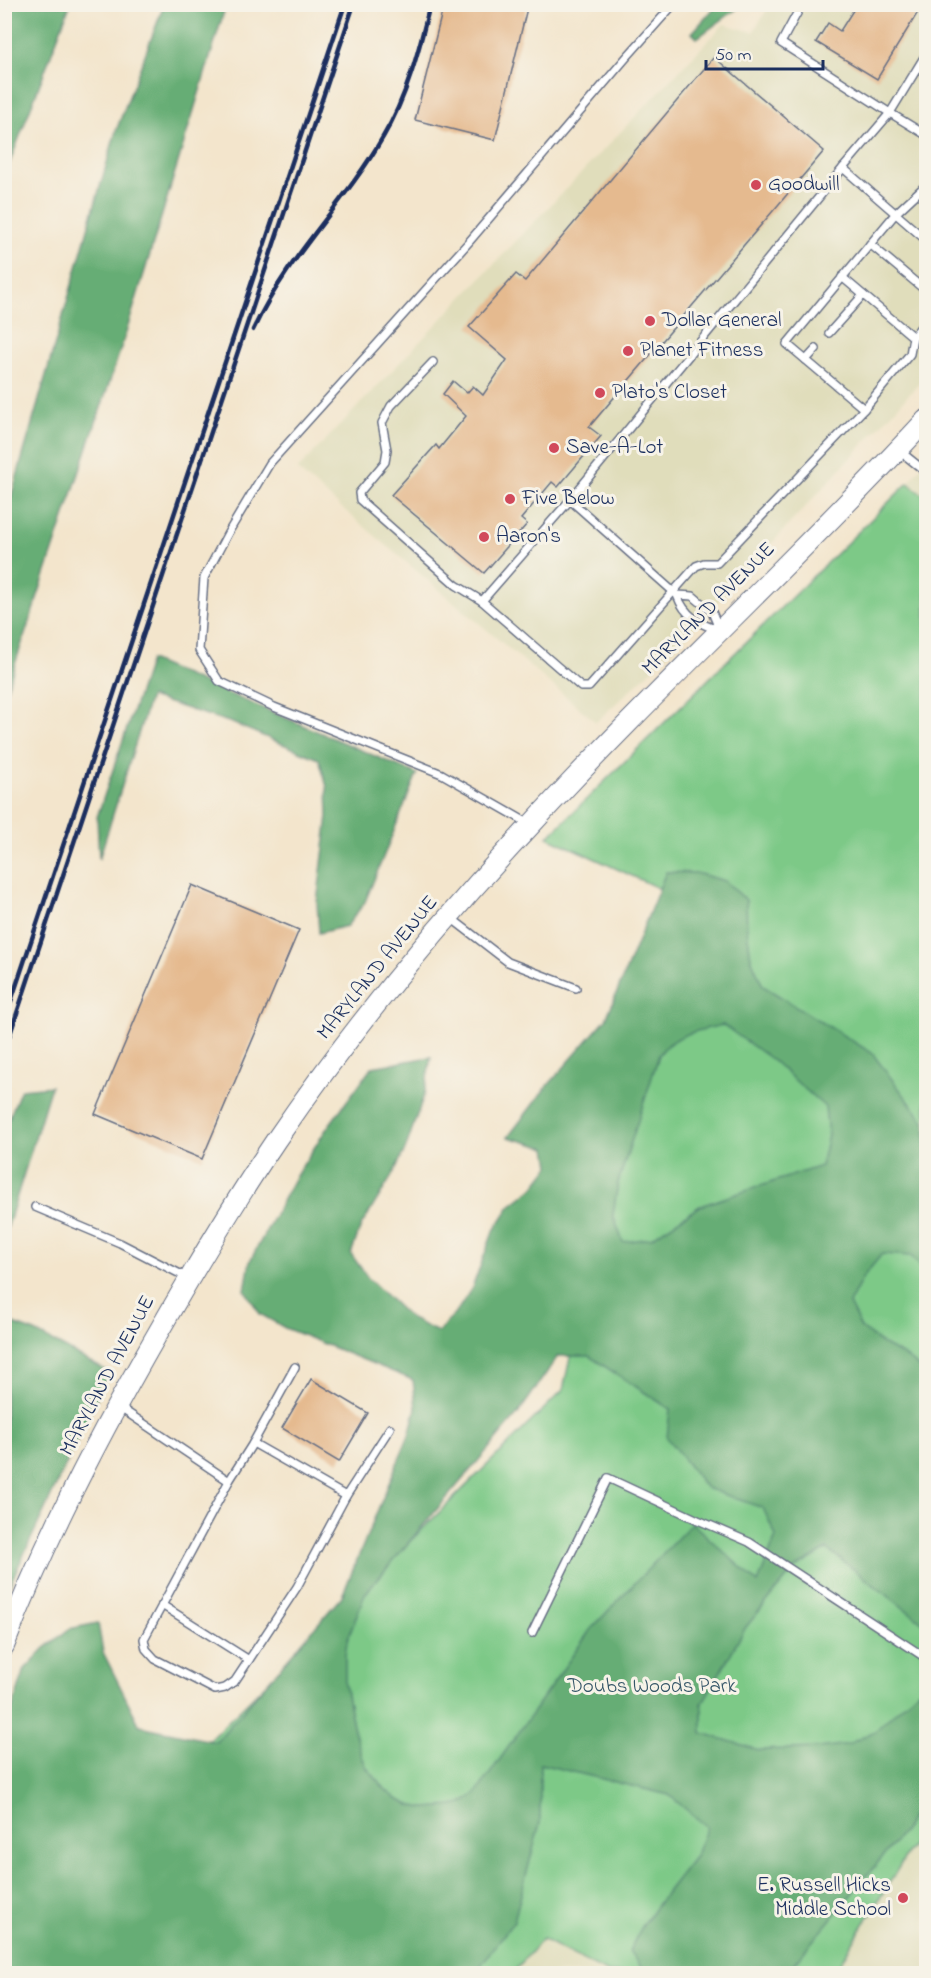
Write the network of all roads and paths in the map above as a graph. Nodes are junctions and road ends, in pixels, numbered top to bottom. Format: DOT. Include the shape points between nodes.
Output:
graph roads {
  1 [pos="674,4"];
  2 [pos="802,4"];
  3 [pos="927,54"];
  4 [pos="890,113"];
  5 [pos="927,135"];
  6 [pos="843,168"];
  7 [pos="927,185"];
  8 [pos="896,213"];
  9 [pos="927,240"];
  10 [pos="870,244"];
  11 [pos="842,277"];
  12 [pos="927,291"];
  13 [pos="863,294"];
  14 [pos="927,320"];
  15 [pos="829,333"];
  16 [pos="913,337"];
  17 [pos="816,349"];
  18 [pos="806,360"];
  19 [pos="433,362"];
  20 [pos="864,409"];
  21 [pos="927,420"];
  22 [pos="899,450"];
  23 [pos="927,472"];
  24 [pos="570,500"];
  25 [pos="675,594"];
  26 [pos="482,601"];
  27 [pos="720,631"];
  28 [pos="531,824"];
  29 [pos="449,916"];
  30 [pos="576,988"];
  31 [pos="35,1208"];
  32 [pos="188,1278"];
  33 [pos="295,1367"];
  34 [pos="117,1406"];
  35 [pos="390,1428"];
  36 [pos="253,1443"];
  37 [pos="229,1481"];
  38 [pos="346,1497"];
  39 [pos="162,1605"];
  40 [pos="532,1634"];
  41 [pos="4,1646"];
  42 [pos="927,1658"];
  43 [pos="249,1660"];
  1 -- 28 [label="lane" via="468,243 270,463 204,578 199,650 219,681 442,774"];
  2 -- 4 [label="lane" via="781,43"];
  3 -- 4 [label="lane"];
  4 -- 5 [label="lane"];
  4 -- 6 [label="lane"];
  6 -- 8 [label="lane"];
  6 -- 24 [label="lane"];
  7 -- 8 [label="lane"];
  8 -- 9 [label="lane"];
  8 -- 10 [label="lane"];
  10 -- 11 [label="lane"];
  10 -- 12 [label="lane"];
  11 -- 13 [label="lane"];
  11 -- 18 [label="lane" via="787,344"];
  13 -- 15 [label="lane"];
  13 -- 16 [label="lane"];
  14 -- 16 [label="lane"];
  16 -- 20 [label="lane" via="910,354"];
  17 -- 18 [label="lane"];
  18 -- 20 [label="lane"];
  19 -- 26 [label="lane" via="391,406 382,423 385,462 359,493 360,500 456,585"];
  20 -- 25 [label="lane" via="717,563 696,566"];
  21 -- 22 [label="main road, MARYLAND AVENUE"];
  22 -- 23 [label="lane"];
  22 -- 27 [label="main road, MARYLAND AVENUE"];
  24 -- 25 [label="lane"];
  24 -- 26 [label="lane"];
  25 -- 26 [label="lane" via="589,687 581,687"];
  25 -- 27 [label="lane" via="681,607 699,624"];
  25 -- 27 [label="lane" via="693,597 712,612"];
  27 -- 28 [label="main road, MARYLAND AVENUE"];
  28 -- 29 [label="main road, MARYLAND AVENUE"];
  29 -- 30 [label="lane" via="508,962"];
  29 -- 32 [label="main road, MARYLAND AVENUE" via="364,1020 283,1131"];
  31 -- 32 [label="lane" via="120,1243"];
  32 -- 34 [label="main road, MARYLAND AVENUE"];
  33 -- 36 [label="lane"];
  34 -- 37 [label="lane"];
  34 -- 41 [label="main road, MARYLAND AVENUE" via="63,1513"];
  35 -- 38 [label="lane"];
  36 -- 37 [label="lane"];
  36 -- 38 [label="lane"];
  37 -- 39 [label="lane"];
  38 -- 43 [label="lane" via="297,1587"];
  39 -- 43 [label="lane"];
  39 -- 43 [label="lane" via="144,1640 155,1659 215,1690 235,1681"];
  40 -- 42 [label="lane" via="608,1478 749,1542"];
}
